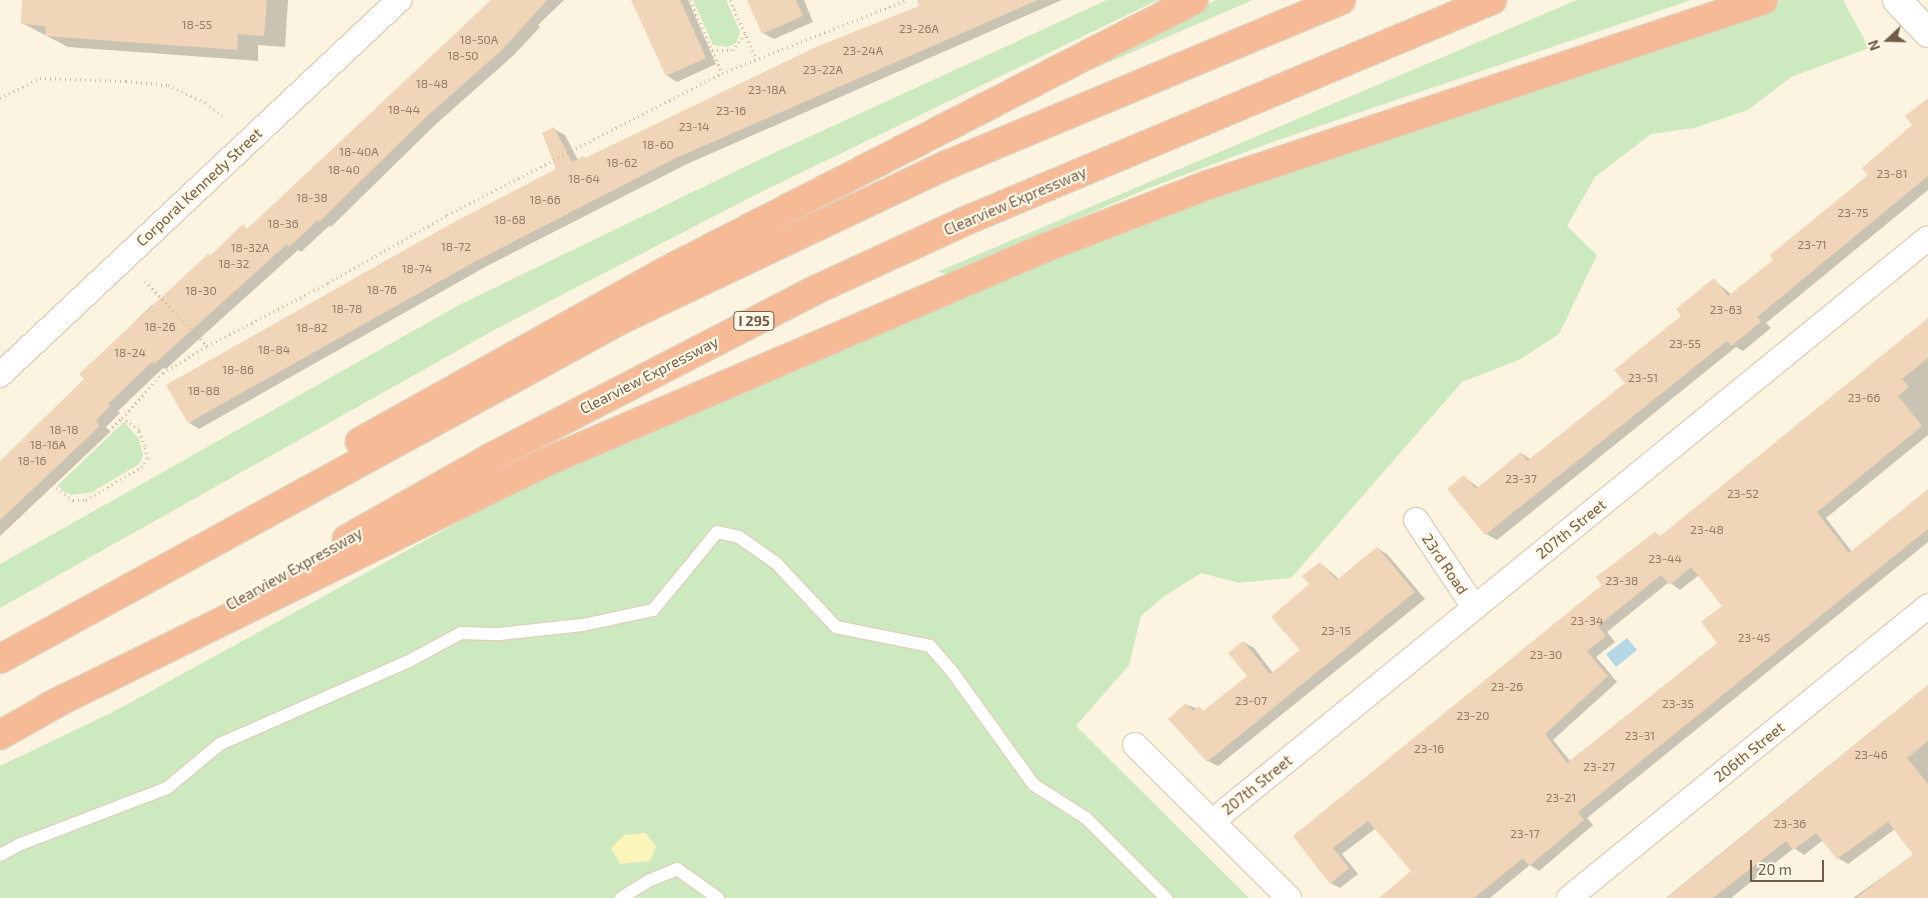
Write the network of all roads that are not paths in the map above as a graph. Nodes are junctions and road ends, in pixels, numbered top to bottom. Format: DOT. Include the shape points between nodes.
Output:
graph roads {
  1 [pos="398,0"];
  2 [pos="1194,0"];
  3 [pos="1341,0"];
  4 [pos="1492,0"];
  5 [pos="1764,0"];
  6 [pos="1897,0"];
  7 [pos="1928,33"];
  8 [pos="1928,238"];
  9 [pos="0,374"];
  10 [pos="1416,520"];
  11 [pos="1928,606"];
  12 [pos="1474,607"];
  13 [pos="0,650"];
  14 [pos="0,659"];
  15 [pos="48,708"];
  16 [pos="0,735"];
  17 [pos="1135,744"];
  18 [pos="1214,820"];
  19 [pos="0,855"];
  20 [pos="621,898"];
  21 [pos="718,898"];
  22 [pos="1166,898"];
  23 [pos="1289,898"];
  24 [pos="1569,898"];
  1 -- 9 [label="street, Corporal Kennedy Street"];
  2 -- 13 [label="highway" via="666,270 471,377"];
  3 -- 14 [label="highway" via="947,166 622,319"];
  4 -- 15 [label="highway, Clearview Expressway / I 295" via="970,219 810,292 490,458"];
  5 -- 15 [label="highway" via="1208,185 1047,247 546,462"];
  6 -- 7 [label="street"];
  8 -- 12 [label="street, 207th Street"];
  10 -- 12 [label="street, 23rd Road"];
  11 -- 24 [label="street, 206th Street"];
  12 -- 18 [label="street, 207th Street"];
  15 -- 16 [label="highway, Clearview Expressway / I 295"];
  17 -- 18 [label="street"];
  18 -- 23 [label="street"];
  19 -- 22 [label="lane" via="167,788 220,744 409,661 461,633 499,634 573,626 653,610 717,532 739,537 776,563 836,627 930,646 1034,785 1086,818"];
  20 -- 21 [label="lane" via="676,869"];
}
